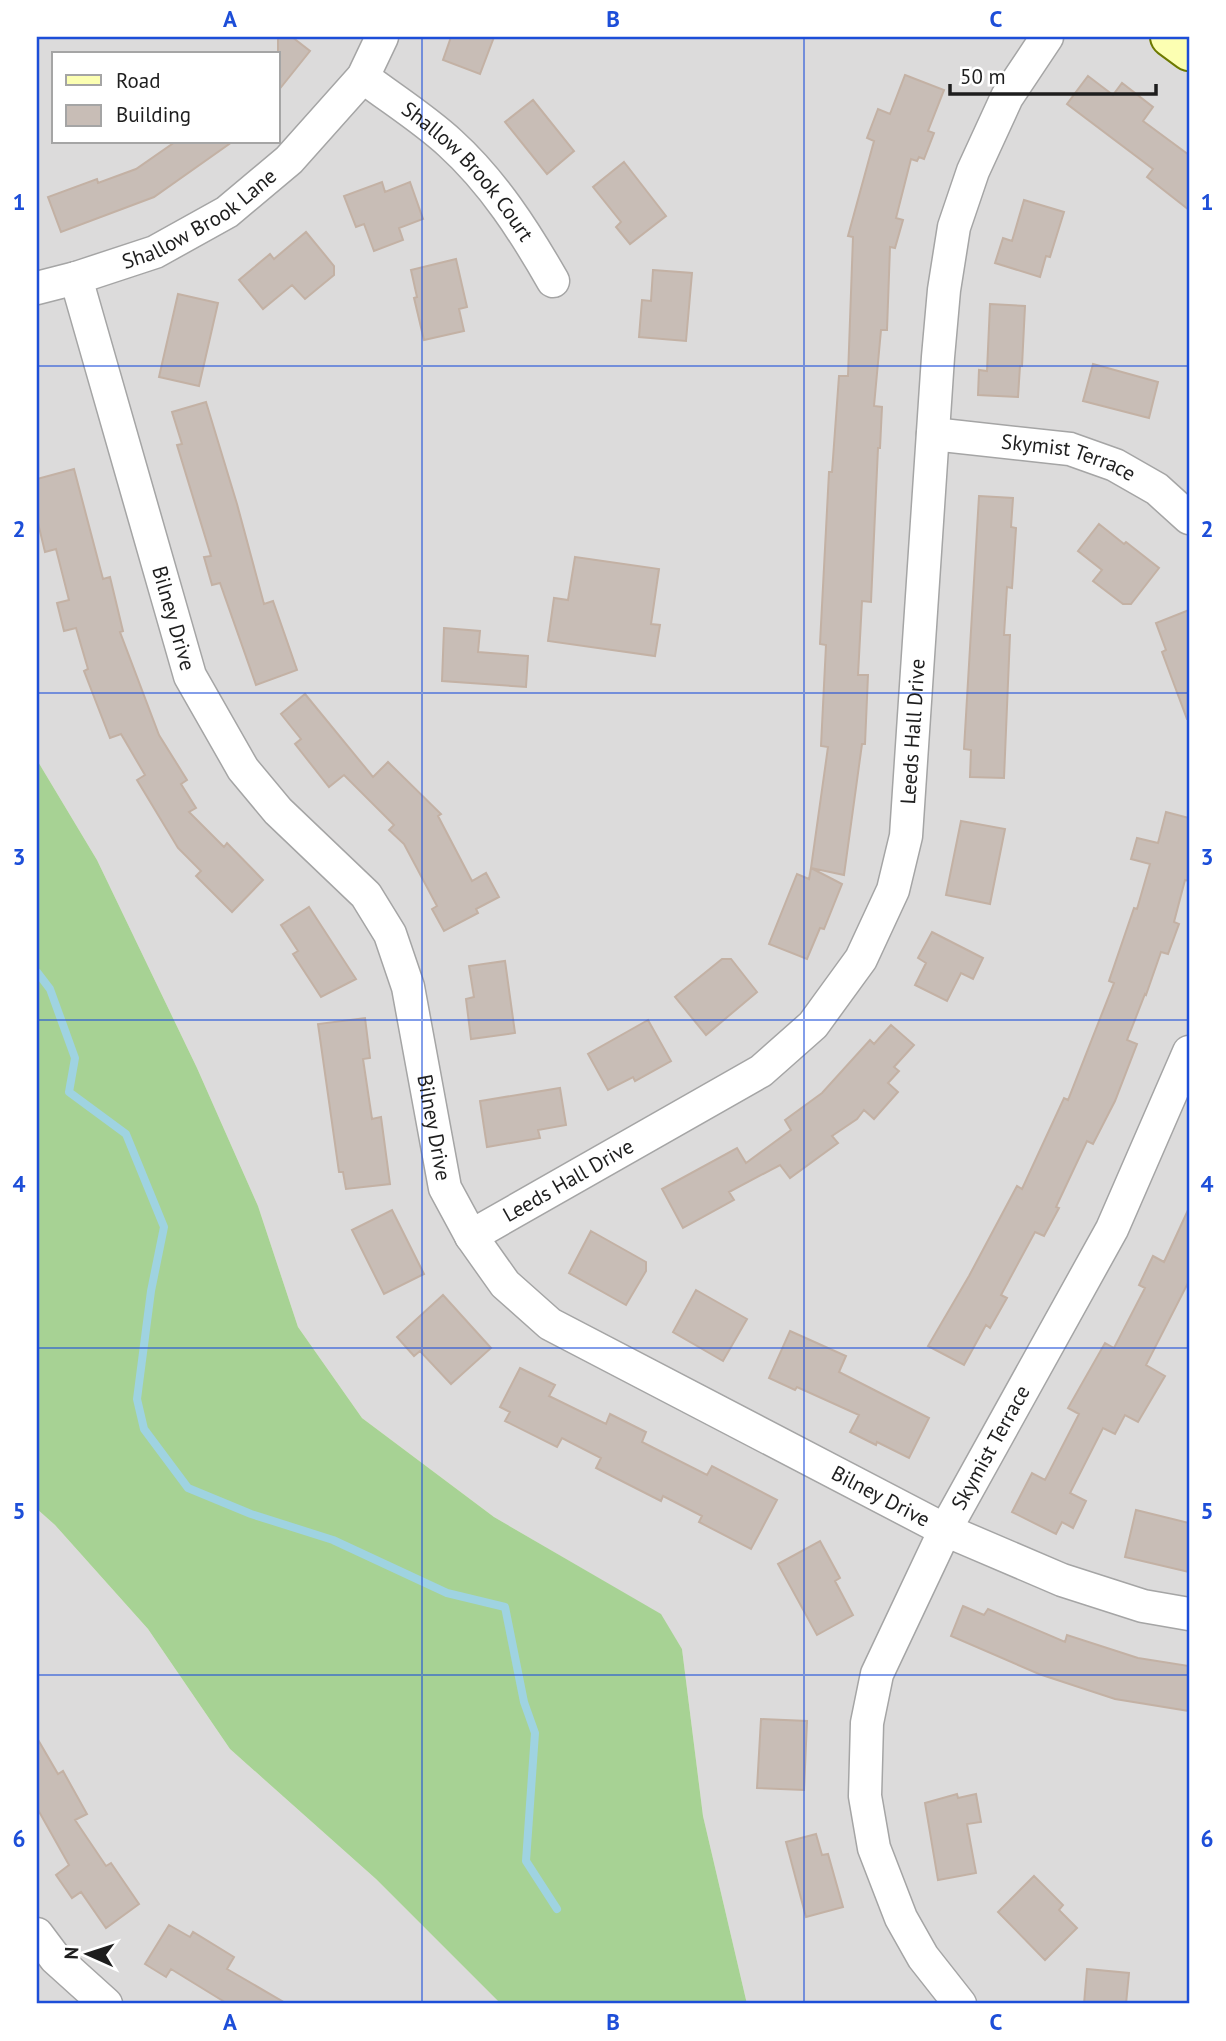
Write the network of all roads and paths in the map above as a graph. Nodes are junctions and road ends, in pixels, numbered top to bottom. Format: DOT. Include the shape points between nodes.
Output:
graph roads {
  1 [pos="382,37"];
  2 [pos="1047,37"];
  3 [pos="1170,37"];
  4 [pos="1189,51"];
  5 [pos="363,77"];
  6 [pos="76,278"];
  7 [pos="553,281"];
  8 [pos="37,288"];
  9 [pos="933,434"];
  10 [pos="1189,518"];
  11 [pos="1189,1052"];
  12 [pos="471,1236"];
  13 [pos="945,1530"];
  14 [pos="1189,1614"];
  15 [pos="37,1934"];
  16 [pos="106,2004"];
  17 [pos="960,2004"];
  1 -- 5 [label="street, Shallow Brook Lane"];
  2 -- 9 [label="street, Leeds Hall Drive" via="1007,97 973,171 954,228 944,290"];
  3 -- 4 [label="street"];
  5 -- 6 [label="street, Shallow Brook Lane" via="289,160 227,212 155,252"];
  5 -- 7 [label="street, Shallow Brook Court" via="449,142 483,176"];
  6 -- 8 [label="street, Shallow Brook Lane"];
  6 -- 12 [label="street, Bilney Drive" via="190,676 243,769 278,811 366,895 390,934 408,987 445,1188"];
  9 -- 10 [label="street, Skymist Terrace" via="1070,449 1115,465 1157,489"];
  9 -- 12 [label="street, Leeds Hall Drive" via="906,836 893,890 862,959 813,1025 761,1071"];
  11 -- 13 [label="street, Skymist Terrace" via="1112,1228"];
  12 -- 13 [label="street, Bilney Drive" via="505,1284 550,1324"];
  13 -- 14 [label="street, Bilney Drive" via="1062,1580 1143,1606"];
  13 -- 17 [label="street, Skymist Terrace" via="877,1674 867,1723 865,1796 874,1849 901,1918 923,1957"];
  15 -- 16 [label="street" via="55,1958"];
}
